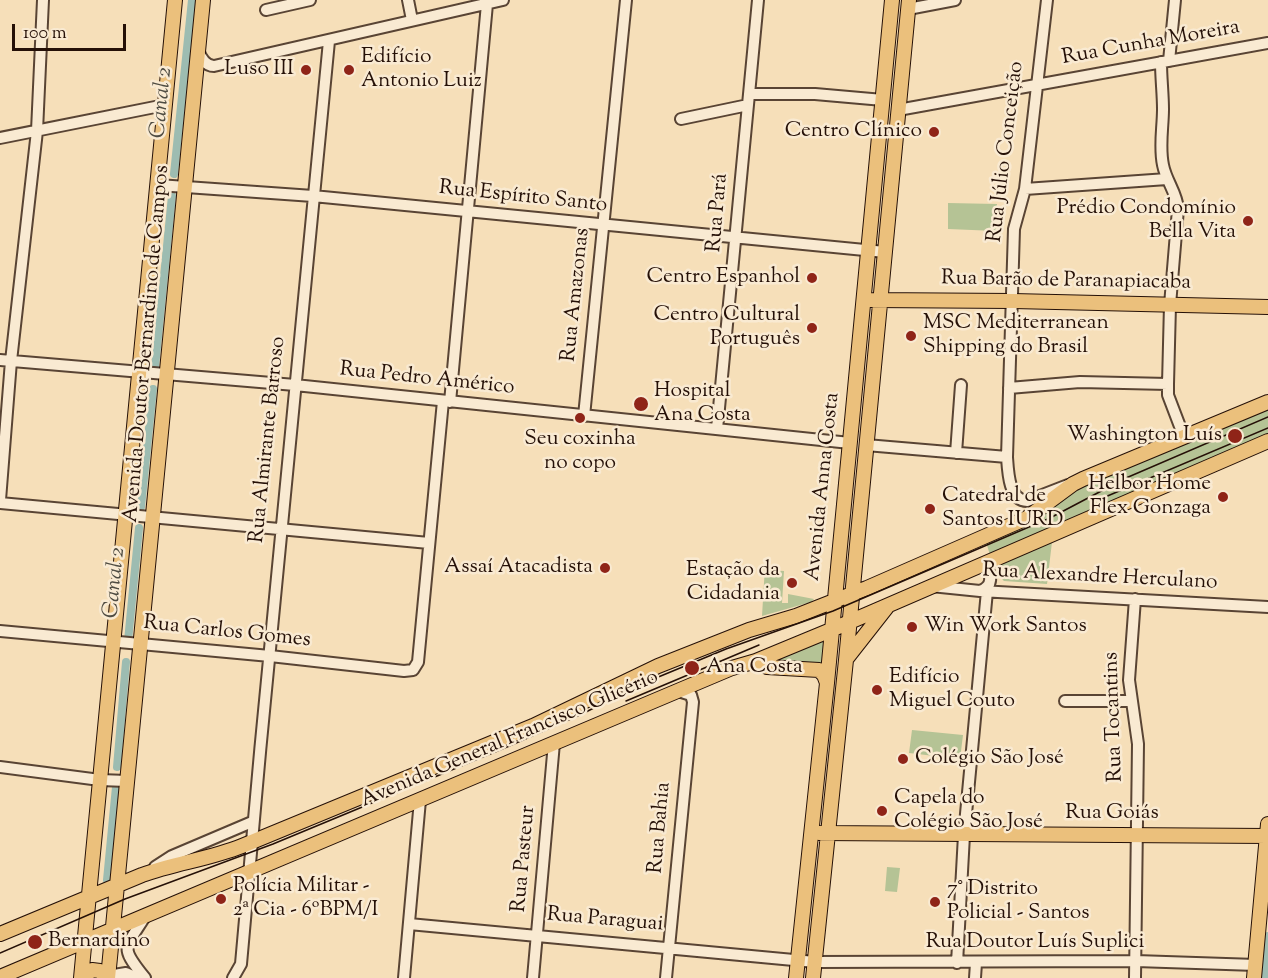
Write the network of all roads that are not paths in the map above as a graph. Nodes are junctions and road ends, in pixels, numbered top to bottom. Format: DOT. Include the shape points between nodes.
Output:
graph roads {
  1 [pos="43,0"];
  2 [pos="175,0"];
  3 [pos="203,0"];
  4 [pos="310,0"];
  5 [pos="408,0"];
  6 [pos="503,0"];
  7 [pos="626,0"];
  8 [pos="758,0"];
  9 [pos="892,0"];
  10 [pos="955,0"];
  11 [pos="1047,0"];
  12 [pos="1175,0"];
  13 [pos="487,4"];
  14 [pos="909,5"];
  15 [pos="266,10"];
  16 [pos="412,20"];
  17 [pos="329,40"];
  18 [pos="1268,43"];
  19 [pos="198,50"];
  20 [pos="1165,61"];
  21 [pos="1035,85"];
  22 [pos="749,100"];
  23 [pos="883,100"];
  24 [pos="165,105"];
  25 [pos="898,110"];
  26 [pos="681,119"];
  27 [pos="37,131"];
  28 [pos="0,138"];
  29 [pos="1167,179"];
  30 [pos="158,185"];
  31 [pos="184,185"];
  32 [pos="1025,189"];
  33 [pos="313,196"];
  34 [pos="467,212"];
  35 [pos="603,225"];
  36 [pos="736,238"];
  37 [pos="868,249"];
  38 [pos="885,252"];
  39 [pos="863,300"];
  40 [pos="880,300"];
  41 [pos="1013,301"];
  42 [pos="1170,305"];
  43 [pos="1268,307"];
  44 [pos="6,361"];
  45 [pos="140,371"];
  46 [pos="167,374"];
  47 [pos="1168,384"];
  48 [pos="295,385"];
  49 [pos="961,385"];
  50 [pos="1009,388"];
  51 [pos="447,402"];
  52 [pos="1268,402"];
  53 [pos="584,416"];
  54 [pos="717,429"];
  55 [pos="1184,437"];
  56 [pos="1268,441"];
  57 [pos="850,443"];
  58 [pos="866,445"];
  59 [pos="956,453"];
  60 [pos="1007,457"];
  61 [pos="863,480"];
  62 [pos="1073,484"];
  63 [pos="0,502"];
  64 [pos="126,514"];
  65 [pos="153,517"];
  66 [pos="279,529"];
  67 [pos="429,543"];
  68 [pos="970,543"];
  69 [pos="986,563"];
  70 [pos="854,571"];
  71 [pos="884,581"];
  72 [pos="931,586"];
  73 [pos="983,591"];
  74 [pos="852,594"];
  75 [pos="1135,599"];
  76 [pos="834,601"];
  77 [pos="890,604"];
  78 [pos="1268,608"];
  79 [pos="849,623"];
  80 [pos="831,630"];
  81 [pos="0,631"];
  82 [pos="114,641"];
  83 [pos="141,644"];
  84 [pos="270,656"];
  85 [pos="846,660"];
  86 [pos="756,661"];
  87 [pos="827,683"];
  88 [pos="678,691"];
  89 [pos="1065,701"];
  90 [pos="1132,701"];
  91 [pos="533,726"];
  92 [pos="554,744"];
  93 [pos="0,767"];
  94 [pos="100,780"];
  95 [pos="127,781"];
  96 [pos="420,800"];
  97 [pos="252,822"];
  98 [pos="277,832"];
  99 [pos="828,832"];
  100 [pos="1268,832"];
  101 [pos="811,833"];
  102 [pos="1137,834"];
  103 [pos="964,835"];
  104 [pos="251,843"];
  105 [pos="285,858"];
  106 [pos="249,873"];
  107 [pos="142,875"];
  108 [pos="116,886"];
  109 [pos="89,898"];
  110 [pos="144,918"];
  111 [pos="409,924"];
  112 [pos="112,930"];
  113 [pos="0,934"];
  114 [pos="537,934"];
  115 [pos="84,943"];
  116 [pos="669,947"];
  117 [pos="807,961"];
  118 [pos="1136,961"];
  119 [pos="957,963"];
  120 [pos="976,963"];
  121 [pos="1255,971"];
  122 [pos="108,977"];
  123 [pos="0,978"];
  124 [pos="82,978"];
  125 [pos="137,978"];
  126 [pos="145,978"];
  127 [pos="232,978"];
  128 [pos="404,978"];
  129 [pos="533,978"];
  130 [pos="666,978"];
  131 [pos="796,978"];
  132 [pos="813,978"];
  133 [pos="975,978"];
  134 [pos="1135,978"];
  1 -- 27 [label="street"];
  2 -- 24 [label="main road, Avenida Doutor Bernardino de Campos"];
  3 -- 19 [label="main road, Avenida Doutor Bernardino de Campos"];
  4 -- 15 [label="street"];
  5 -- 16 [label="street"];
  6 -- 13 [label="street"];
  7 -- 35 [label="street, Rua Amazonas"];
  8 -- 22 [label="street, Rua Pará"];
  9 -- 23 [label="main road, Avenida Anna Costa"];
  10 -- 14 [label="street"];
  11 -- 21 [label="street, Rua Júlio Conceição"];
  12 -- 20 [label="street"];
  13 -- 16 [label="street"];
  13 -- 34 [label="street"];
  14 -- 25 [label="main road, Avenida Anna Costa"];
  16 -- 17 [label="street"];
  17 -- 19 [label="street" via="214,66 203,60"];
  17 -- 33 [label="street, Rua Almirante Barroso"];
  18 -- 20 [label="street, Rua Cunha Moreira"];
  19 -- 31 [label="main road, Avenida Doutor Bernardino de Campos"];
  20 -- 21 [label="street, Rua Cunha Moreira"];
  20 -- 29 [label="street" via="1161,127"];
  21 -- 25 [label="street, Rua Cunha Moreira"];
  21 -- 32 [label="street, Rua Júlio Conceição"];
  22 -- 23 [label="street" via="815,94"];
  22 -- 26 [label="street"];
  22 -- 36 [label="street, Rua Pará"];
  23 -- 37 [label="main road, Avenida Anna Costa"];
  24 -- 27 [label="street"];
  24 -- 30 [label="main road, Avenida Doutor Bernardino de Campos"];
  25 -- 38 [label="main road, Avenida Anna Costa"];
  27 -- 28 [label="street"];
  27 -- 44 [label="street"];
  29 -- 32 [label="street"];
  29 -- 42 [label="street" via="1178,209"];
  30 -- 31 [label="street, Rua Espírito Santo"];
  30 -- 45 [label="main road, Avenida Doutor Bernardino de Campos"];
  31 -- 33 [label="street, Rua Espírito Santo"];
  31 -- 46 [label="main road, Avenida Doutor Bernardino de Campos"];
  32 -- 41 [label="street, Rua Júlio Conceição" via="1014,229"];
  33 -- 34 [label="street, Rua Espírito Santo"];
  33 -- 48 [label="street, Rua Almirante Barroso"];
  34 -- 35 [label="street, Rua Espírito Santo"];
  34 -- 51 [label="street"];
  35 -- 36 [label="street, Rua Espírito Santo"];
  35 -- 53 [label="street, Rua Amazonas"];
  36 -- 37 [label="street, Rua Espírito Santo"];
  36 -- 54 [label="street, Rua Pará"];
  37 -- 38 [label="street, Rua Espírito Santo"];
  37 -- 39 [label="main road, Avenida Anna Costa"];
  38 -- 40 [label="main road, Avenida Anna Costa"];
  39 -- 40 [label="main road, Rua Barão de Paranapiacaba"];
  39 -- 57 [label="main road, Avenida Anna Costa"];
  40 -- 41 [label="main road, Rua Barão de Paranapiacaba"];
  40 -- 58 [label="main road, Avenida Anna Costa"];
  41 -- 42 [label="main road, Rua Barão de Paranapiacaba"];
  41 -- 50 [label="street, Rua Júlio Conceição"];
  42 -- 43 [label="main road, Rua Barão de Paranapiacaba"];
  42 -- 47 [label="street"];
  44 -- 45 [label="street, Rua Pedro Américo"];
  44 -- 63 [label="street"];
  45 -- 46 [label="street, Rua Pedro Américo"];
  45 -- 64 [label="main road, Avenida Doutor Bernardino de Campos"];
  46 -- 48 [label="street, Rua Pedro Américo"];
  46 -- 65 [label="main road, Avenida Doutor Bernardino de Campos"];
  47 -- 50 [label="street" via="1080,382"];
  47 -- 55 [label="street" via="1168,395"];
  48 -- 51 [label="street, Rua Pedro Américo"];
  48 -- 66 [label="street, Rua Almirante Barroso"];
  49 -- 59 [label="street"];
  50 -- 60 [label="street, Rua Júlio Conceição"];
  51 -- 53 [label="street, Rua Pedro Américo"];
  51 -- 67 [label="street"];
  52 -- 55 [label="main road, Avenida General Francisco Glicério"];
  53 -- 54 [label="street, Rua Pedro Américo"];
  54 -- 57 [label="street, Rua Pedro Américo"];
  55 -- 62 [label="main road, Avenida General Francisco Glicério"];
  56 -- 69 [label="main road, Avenida General Francisco Glicério"];
  57 -- 61 [label="main road" via="862,452"];
  57 -- 76 [label="main road, Avenida Anna Costa"];
  58 -- 59 [label="street"];
  58 -- 61 [label="main road, Avenida Anna Costa"];
  59 -- 60 [label="street"];
  60 -- 62 [label="street, Rua Júlio Conceição" via="1010,481 1020,501"];
  61 -- 70 [label="main road, Avenida Anna Costa"];
  62 -- 68 [label="main road, Avenida General Francisco Glicério" via="1034,514"];
  63 -- 64 [label="street"];
  64 -- 65 [label="street"];
  64 -- 82 [label="main road, Avenida Doutor Bernardino de Campos"];
  65 -- 66 [label="street"];
  65 -- 83 [label="main road, Avenida Doutor Bernardino de Campos"];
  66 -- 67 [label="street"];
  66 -- 84 [label="street, Rua Almirante Barroso"];
  67 -- 84 [label="street, Rua Carlos Gomes" via="418,662 413,670"];
  68 -- 69 [label="main road" via="979,549"];
  68 -- 71 [label="main road, Avenida General Francisco Glicério"];
  69 -- 72 [label="main road, Avenida General Francisco Glicério"];
  69 -- 73 [label="street" via="990,584"];
  70 -- 71 [label="main road" via="865,579"];
  70 -- 74 [label="main road, Avenida Anna Costa"];
  71 -- 74 [label="main road, Avenida General Francisco Glicério"];
  72 -- 73 [label="street, Rua Alexandre Herculano"];
  72 -- 77 [label="main road, Avenida General Francisco Glicério"];
  73 -- 75 [label="street, Rua Alexandre Herculano"];
  73 -- 103 [label="street"];
  74 -- 76 [label="main road, Avenida General Francisco Glicério"];
  74 -- 79 [label="main road, Avenida Anna Costa"];
  75 -- 78 [label="street, Rua Alexandre Herculano"];
  75 -- 90 [label="street, Rua Tocantins" via="1129,680"];
  76 -- 80 [label="main road, Avenida Anna Costa"];
  76 -- 91 [label="main road, Avenida General Francisco Glicério" via="658,666"];
  77 -- 79 [label="main road, Avenida General Francisco Glicério"];
  77 -- 85 [label="main road"];
  79 -- 80 [label="main road, Avenida General Francisco Glicério"];
  79 -- 85 [label="main road, Avenida Anna Costa"];
  80 -- 86 [label="main road, Avenida General Francisco Glicério"];
  80 -- 87 [label="main road, Avenida Anna Costa"];
  81 -- 82 [label="street, Rua Carlos Gomes"];
  82 -- 83 [label="street, Rua Carlos Gomes"];
  82 -- 94 [label="main road, Avenida Doutor Bernardino de Campos"];
  83 -- 84 [label="street, Rua Carlos Gomes"];
  83 -- 95 [label="main road, Avenida Doutor Bernardino de Campos"];
  84 -- 97 [label="street, Rua Almirante Barroso"];
  85 -- 99 [label="main road, Avenida Anna Costa"];
  86 -- 87 [label="main road" via="767,667 819,670"];
  86 -- 88 [label="main road, Avenida General Francisco Glicério"];
  87 -- 101 [label="main road, Avenida Anna Costa"];
  88 -- 92 [label="main road, Avenida General Francisco Glicério"];
  88 -- 116 [label="street, Rua Bahia" via="690,695 693,702"];
  89 -- 90 [label="street"];
  90 -- 102 [label="street, Rua Tocantins" via="1138,744"];
  91 -- 92 [label="main road" via="540,728"];
  91 -- 98 [label="main road, Avenida General Francisco Glicério"];
  92 -- 96 [label="main road, Avenida General Francisco Glicério"];
  92 -- 114 [label="street, Rua Pasteur"];
  93 -- 94 [label="street"];
  94 -- 95 [label="street"];
  94 -- 109 [label="main road, Avenida Doutor Bernardino de Campos"];
  95 -- 108 [label="main road, Avenida Doutor Bernardino de Campos"];
  96 -- 105 [label="main road, Avenida General Francisco Glicério"];
  96 -- 111 [label="street"];
  97 -- 104 [label="street, Rua Almirante Barroso"];
  97 -- 107 [label="street" via="172,856"];
  98 -- 104 [label="main road, Avenida General Francisco Glicério"];
  98 -- 105 [label="main road" via="274,848"];
  99 -- 101 [label="main road, Rua Goiás"];
  99 -- 103 [label="main road, Rua Goiás"];
  99 -- 117 [label="main road, Avenida Anna Costa"];
  100 -- 102 [label="main road, Rua Goiás"];
  100 -- 121 [label="main road"];
  101 -- 117 [label="main road, Avenida Anna Costa"];
  102 -- 103 [label="main road, Rua Goiás"];
  102 -- 118 [label="street, Rua Tocantins"];
  103 -- 119 [label="street"];
  104 -- 106 [label="street, Rua Almirante Barroso"];
  104 -- 107 [label="main road, Avenida General Francisco Glicério"];
  105 -- 106 [label="main road, Avenida General Francisco Glicério"];
  106 -- 110 [label="main road, Avenida General Francisco Glicério"];
  106 -- 127 [label="street, Rua Almirante Barroso" via="241,964"];
  107 -- 108 [label="main road, Avenida General Francisco Glicério"];
  108 -- 109 [label="main road, Avenida General Francisco Glicério"];
  108 -- 112 [label="main road, Avenida Doutor Bernardino de Campos"];
  109 -- 113 [label="main road, Avenida General Francisco Glicério"];
  109 -- 115 [label="main road, Avenida Doutor Bernardino de Campos"];
  110 -- 112 [label="main road, Avenida General Francisco Glicério"];
  110 -- 126 [label="street" via="126,949"];
  111 -- 114 [label="street, Rua Paraguai"];
  111 -- 128 [label="street"];
  112 -- 115 [label="main road, Avenida General Francisco Glicério"];
  112 -- 122 [label="main road, Avenida Doutor Bernardino de Campos"];
  114 -- 116 [label="street, Rua Paraguai"];
  114 -- 129 [label="street, Rua Pasteur"];
  115 -- 123 [label="main road, Avenida General Francisco Glicério"];
  115 -- 124 [label="main road, Avenida Doutor Bernardino de Campos"];
  116 -- 117 [label="street, Rua Paraguai"];
  116 -- 130 [label="street, Rua Bahia"];
  117 -- 119 [label="street, Rua Doutor Luís Suplici"];
  117 -- 131 [label="main road, Avenida Anna Costa"];
  117 -- 132 [label="main road, Avenida Anna Costa"];
  118 -- 120 [label="street, Rua Doutor Luís Suplici"];
  118 -- 121 [label="street, Rua Doutor Luís Suplici"];
  118 -- 134 [label="street, Rua Tocantins"];
  119 -- 120 [label="street, Rua Doutor Luís Suplici"];
  120 -- 133 [label="street"];
  122 -- 124 [label="main road" via="92,970"];
  122 -- 125 [label="street" via="126,973"];
}
